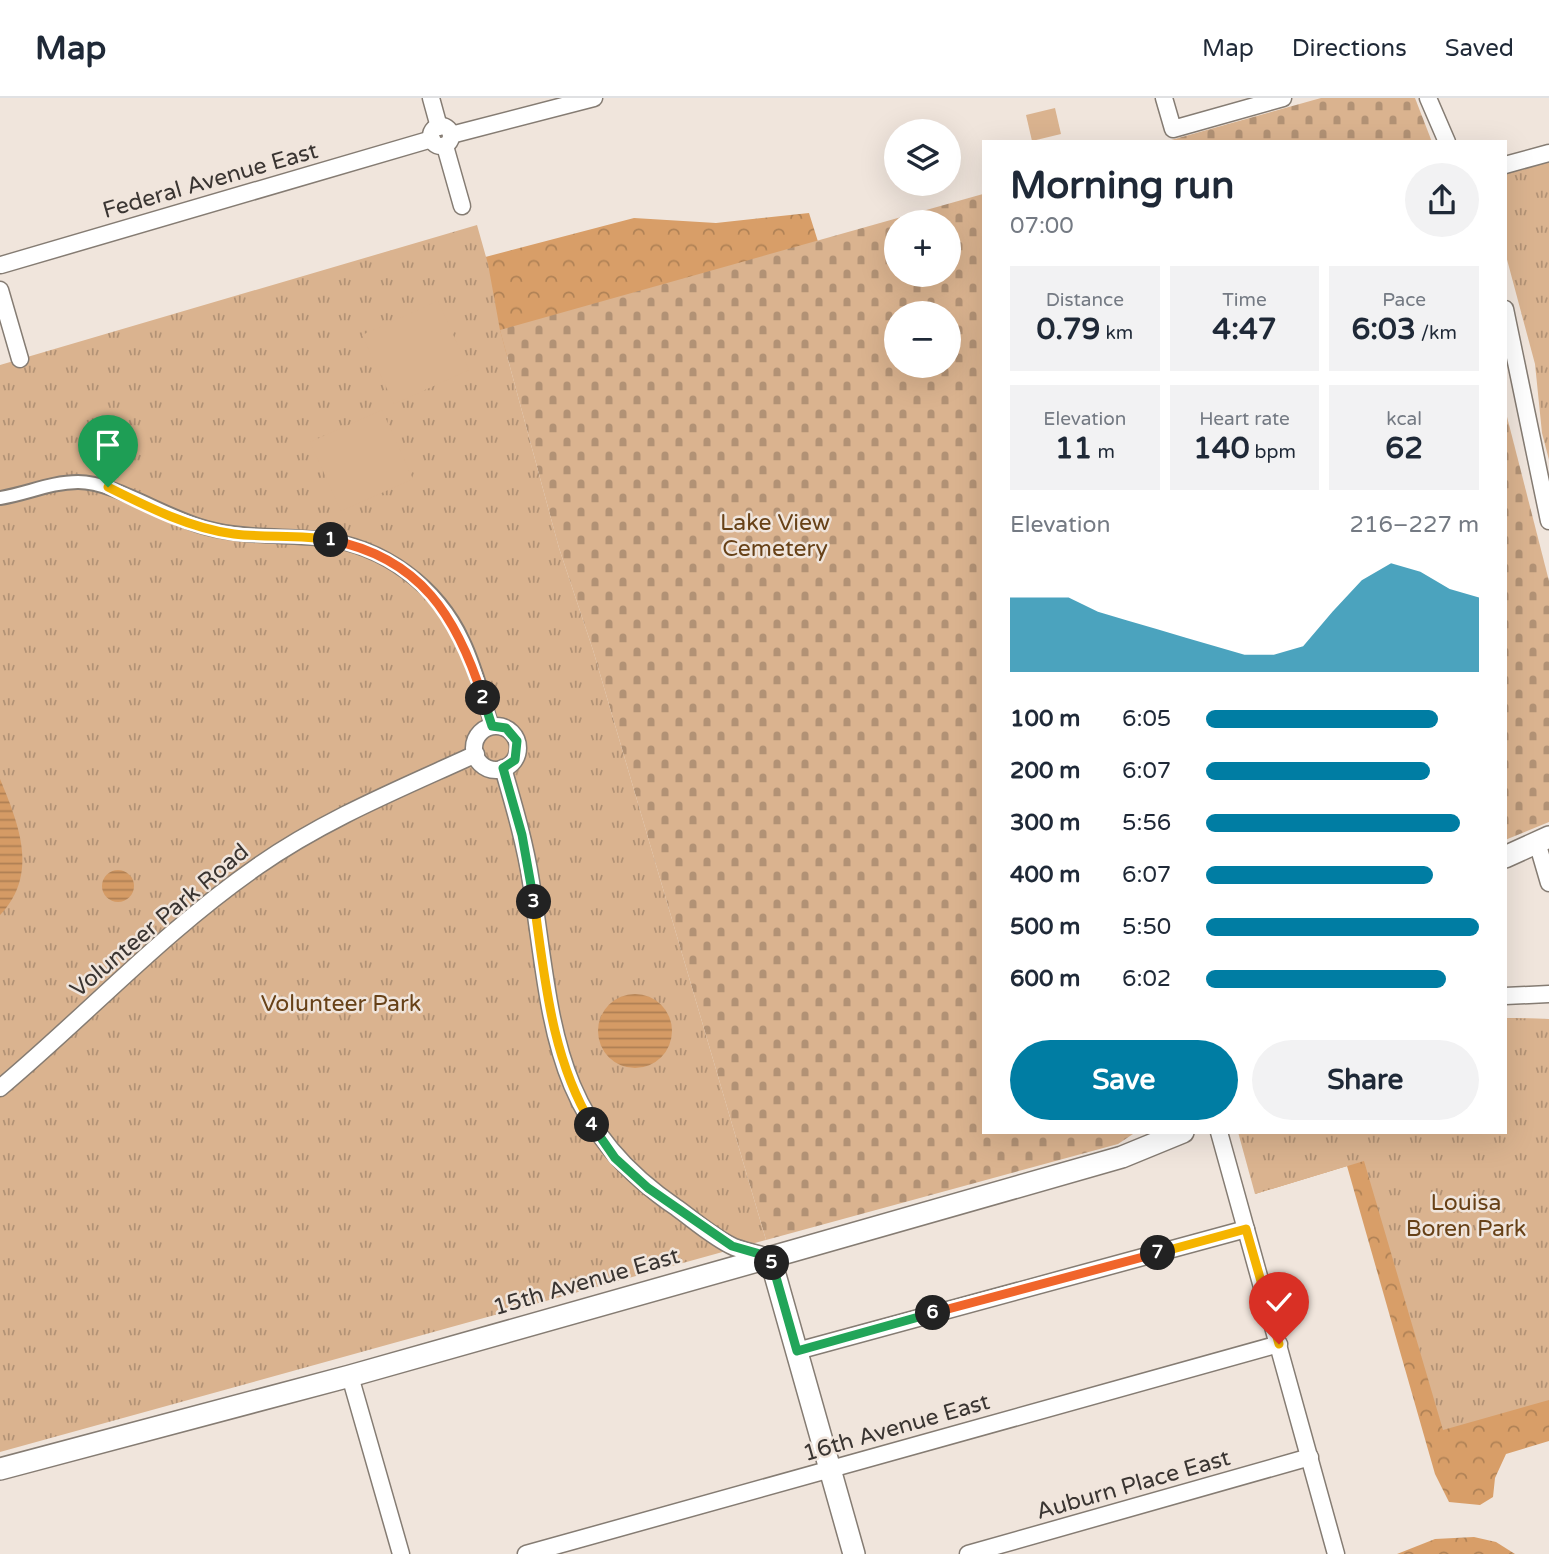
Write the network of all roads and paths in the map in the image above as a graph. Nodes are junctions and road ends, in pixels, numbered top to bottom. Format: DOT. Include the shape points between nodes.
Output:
graph roads {
  1 [pos="431,98"];
  2 [pos="594,98"];
  3 [pos="1164,98"];
  4 [pos="1283,98"];
  5 [pos="1428,98"];
  6 [pos="442,137"];
  7 [pos="1446,140"];
  8 [pos="1549,153"];
  9 [pos="1507,164"];
  10 [pos="461,206"];
  11 [pos="0,264"];
  12 [pos="0,271"];
  13 [pos="0,290"];
  14 [pos="1507,319"];
  15 [pos="20,359"];
  16 [pos="0,498"];
  17 [pos="1549,521"];
  18 [pos="492,726"];
  19 [pos="476,754"];
  20 [pos="503,768"];
  21 [pos="1543,839"];
  22 [pos="1507,856"];
  23 [pos="1549,883"];
  24 [pos="1549,994"];
  25 [pos="1507,996"];
  26 [pos="0,1088"];
  27 [pos="1178,1134"];
  28 [pos="1220,1134"];
  29 [pos="1246,1229"];
  30 [pos="770,1257"];
  31 [pos="1279,1344"];
  32 [pos="797,1351"];
  33 [pos="349,1376"];
  34 [pos="1310,1457"];
  35 [pos="0,1469"];
  36 [pos="830,1469"];
  37 [pos="401,1554"];
  38 [pos="526,1554"];
  39 [pos="854,1554"];
  40 [pos="968,1554"];
  41 [pos="1336,1554"];
  1 -- 6 [label="street"];
  2 -- 6 [label="street, Federal Avenue East"];
  3 -- 4 [label="street" via="1173,129"];
  5 -- 7 [label="street"];
  6 -- 10 [label="street"];
  6 -- 11 [label="street, Federal Avenue East"];
  8 -- 9 [label="street"];
  11 -- 12 [label="street"];
  13 -- 15 [label="street"];
  14 -- 17 [label="street"];
  16 -- 18 [label="street" via="80,482 108,487 185,522 231,533 345,543 398,566 428,591 453,622"];
  18 -- 19 [label="street" via="480,733"];
  18 -- 20 [label="street" via="506,728 517,741 515,760"];
  19 -- 20 [label="street" via="490,768"];
  19 -- 26 [label="street, Volunteer Park Road" via="330,822 256,867 166,937"];
  20 -- 30 [label="street" via="531,881 550,1018 562,1060 590,1123 615,1158 648,1188 732,1246"];
  21 -- 22 [label="street"];
  21 -- 23 [label="street"];
  24 -- 25 [label="street"];
  27 -- 30 [label="street, 15th Avenue East" via="1122,1157"];
  28 -- 29 [label="street"];
  29 -- 31 [label="street"];
  29 -- 32 [label="street"];
  30 -- 32 [label="street"];
  30 -- 33 [label="street, 15th Avenue East"];
  31 -- 34 [label="street"];
  31 -- 36 [label="street, 16th Avenue East"];
  32 -- 36 [label="street"];
  33 -- 35 [label="street, 15th Avenue East"];
  33 -- 37 [label="street"];
  34 -- 40 [label="street, Auburn Place East"];
  34 -- 41 [label="street"];
  36 -- 38 [label="street, 16th Avenue East"];
  36 -- 39 [label="street"];
}
